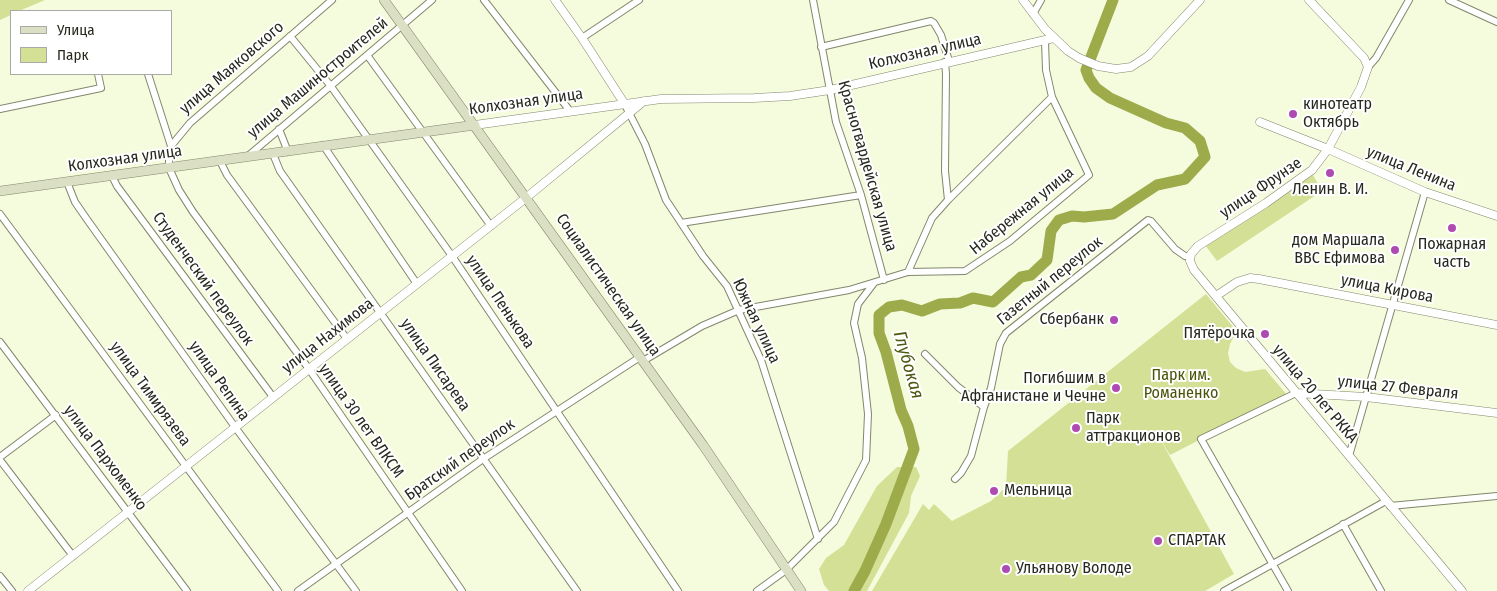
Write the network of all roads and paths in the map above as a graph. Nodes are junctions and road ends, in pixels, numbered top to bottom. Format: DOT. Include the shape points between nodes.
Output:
graph roads {
  1 [pos="332,0"];
  2 [pos="384,0"];
  3 [pos="432,0"];
  4 [pos="484,0"];
  5 [pos="555,0"];
  6 [pos="638,0"];
  7 [pos="813,0"];
  8 [pos="1023,0"];
  9 [pos="1042,0"];
  10 [pos="1200,0"];
  11 [pos="1309,0"];
  12 [pos="1409,0"];
  13 [pos="1448,0"];
  14 [pos="1033,14"];
  15 [pos="1497,22"];
  16 [pos="402,24"];
  17 [pos="290,36"];
  18 [pos="582,38"];
  19 [pos="1054,38"];
  20 [pos="1045,41"];
  21 [pos="821,47"];
  22 [pos="367,54"];
  23 [pos="947,62"];
  24 [pos="1368,67"];
  25 [pos="98,75"];
  26 [pos="148,75"];
  27 [pos="330,85"];
  28 [pos="830,90"];
  29 [pos="1052,97"];
  30 [pos="644,101"];
  31 [pos="624,104"];
  32 [pos="0,109"];
  33 [pos="570,111"];
  34 [pos="630,112"];
  35 [pos="1260,122"];
  36 [pos="475,125"];
  37 [pos="279,129"];
  38 [pos="422,132"];
  39 [pos="370,139"];
  40 [pos="323,145"];
  41 [pos="171,146"];
  42 [pos="1328,149"];
  43 [pos="288,152"];
  44 [pos="273,154"];
  45 [pos="246,158"];
  46 [pos="220,161"];
  47 [pos="169,168"];
  48 [pos="112,176"];
  49 [pos="67,182"];
  50 [pos="0,191"];
  51 [pos="1425,192"];
  52 [pos="861,195"];
  53 [pos="527,197"];
  54 [pos="948,200"];
  55 [pos="0,214"];
  56 [pos="1497,216"];
  57 [pos="1148,220"];
  58 [pos="681,223"];
  59 [pos="491,226"];
  60 [pos="452,256"];
  61 [pos="1190,257"];
  62 [pos="908,272"];
  63 [pos="884,280"];
  64 [pos="874,283"];
  65 [pos="417,284"];
  66 [pos="1216,296"];
  67 [pos="1392,304"];
  68 [pos="738,310"];
  69 [pos="381,312"];
  70 [pos="1497,325"];
  71 [pos="347,339"];
  72 [pos="0,342"];
  73 [pos="925,354"];
  74 [pos="642,359"];
  75 [pos="309,369"];
  76 [pos="1296,393"];
  77 [pos="273,397"];
  78 [pos="1366,397"];
  79 [pos="984,407"];
  80 [pos="557,411"];
  81 [pos="1497,414"];
  82 [pos="56,415"];
  83 [pos="235,427"];
  84 [pos="1349,456"];
  85 [pos="0,458"];
  86 [pos="483,459"];
  87 [pos="186,466"];
  88 [pos="955,479"];
  89 [pos="1497,496"];
  90 [pos="1388,503"];
  91 [pos="129,511"];
  92 [pos="408,513"];
  93 [pos="1343,524"];
  94 [pos="818,539"];
  95 [pos="73,556"];
  96 [pos="1271,563"];
  97 [pos="336,564"];
  98 [pos="786,570"];
  99 [pos="0,576"];
  100 [pos="12,591"];
  101 [pos="28,591"];
  102 [pos="187,591"];
  103 [pos="278,591"];
  104 [pos="298,591"];
  105 [pos="356,591"];
  106 [pos="462,591"];
  107 [pos="577,591"];
  108 [pos="678,591"];
  109 [pos="757,591"];
  110 [pos="801,591"];
  111 [pos="1224,591"];
  112 [pos="1288,591"];
  113 [pos="1381,591"];
  114 [pos="1462,591"];
  1 -- 17 [label="street, улица Маяковского"];
  2 -- 16 [label="main road, Социалистическая улица"];
  3 -- 16 [label="street, улица Машиностроителей"];
  4 -- 33 [label="street"];
  5 -- 18 [label="street"];
  6 -- 18 [label="street"];
  7 -- 21 [label="street, Красногвардейская улица"];
  8 -- 14 [label="street"];
  9 -- 14 [label="street"];
  10 -- 19 [label="street" via="1148,56 1131,67 1098,66 1078,58"];
  11 -- 24 [label="street" via="1359,52"];
  12 -- 24 [label="street, улица Фрунзе"];
  13 -- 15 [label="street"];
  14 -- 19 [label="street"];
  16 -- 22 [label="street, улица Машиностроителей"];
  16 -- 36 [label="main road, Социалистическая улица"];
  17 -- 27 [label="street, улица Пенькова"];
  17 -- 41 [label="street, улица Маяковского" via="190,123"];
  18 -- 31 [label="street"];
  19 -- 20 [label="street, Колхозная улица"];
  20 -- 23 [label="street, Колхозная улица"];
  20 -- 29 [label="street"];
  21 -- 23 [label="street" via="931,21 941,35"];
  21 -- 28 [label="street, Красногвардейская улица"];
  22 -- 27 [label="street, улица Машиностроителей"];
  22 -- 38 [label="street"];
  23 -- 28 [label="street, Колхозная улица"];
  23 -- 54 [label="street" via="945,171"];
  24 -- 42 [label="street, улица Фрунзе"];
  25 -- 32 [label="street" via="101,88"];
  26 -- 41 [label="street"];
  27 -- 37 [label="street, улица Машиностроителей"];
  27 -- 39 [label="street, улица Пенькова"];
  28 -- 30 [label="street, Колхозная улица" via="790,96"];
  28 -- 52 [label="street, Красногвардейская улица" via="836,122"];
  29 -- 54 [label="street"];
  29 -- 62 [label="street, Набережная улица" via="1089,175 1010,241 971,268 957,272"];
  30 -- 31 [label="street, Колхозная улица"];
  30 -- 34 [label="street, улица Нахимова"];
  31 -- 33 [label="street, Колхозная улица"];
  31 -- 34 [label="street, Южная улица"];
  33 -- 36 [label="street, Колхозная улица"];
  34 -- 53 [label="street, улица Нахимова"];
  34 -- 58 [label="street, Южная улица" via="666,200"];
  35 -- 42 [label="street, улица Ленина"];
  36 -- 38 [label="main road, Колхозная улица"];
  36 -- 53 [label="main road, Социалистическая улица"];
  37 -- 43 [label="street"];
  37 -- 45 [label="street, улица Машиностроителей"];
  38 -- 39 [label="main road, Колхозная улица"];
  38 -- 59 [label="street"];
  39 -- 40 [label="main road, Колхозная улица"];
  39 -- 60 [label="street, улица Пенькова"];
  40 -- 43 [label="main road, Колхозная улица"];
  40 -- 65 [label="street"];
  41 -- 47 [label="street"];
  42 -- 51 [label="street, улица Ленина"];
  42 -- 61 [label="street, улица Фрунзе" via="1305,177 1198,246"];
  43 -- 44 [label="main road, Колхозная улица"];
  44 -- 45 [label="main road, Колхозная улица"];
  44 -- 69 [label="street, улица Писарева" via="280,171"];
  45 -- 46 [label="main road, Колхозная улица"];
  46 -- 47 [label="main road, Колхозная улица"];
  46 -- 71 [label="street" via="226,175"];
  47 -- 48 [label="main road, Колхозная улица"];
  47 -- 75 [label="street, улица 30 лет ВЛКСМ" via="193,212"];
  48 -- 49 [label="main road, Колхозная улица"];
  48 -- 77 [label="street, Студенческий переулок"];
  49 -- 50 [label="main road, Колхозная улица"];
  49 -- 83 [label="street, улица Репина" via="75,202"];
  51 -- 56 [label="street, улица Ленина"];
  51 -- 67 [label="street"];
  52 -- 58 [label="street"];
  52 -- 63 [label="street, Красногвардейская улица"];
  53 -- 59 [label="street, улица Нахимова"];
  53 -- 74 [label="main road, Социалистическая улица"];
  54 -- 62 [label="street" via="926,228"];
  55 -- 87 [label="street, улица Тимирязева"];
  57 -- 61 [label="street, улица 20 лет РККА" via="1175,250"];
  57 -- 79 [label="street, Газетный переулок" via="1006,334 1000,344"];
  58 -- 68 [label="street, Южная улица" via="726,286"];
  59 -- 60 [label="street, улица Нахимова"];
  60 -- 65 [label="street, улица Нахимова"];
  60 -- 80 [label="street, улица Пенькова"];
  61 -- 66 [label="street, улица 20 лет РККА" via="1194,270"];
  62 -- 63 [label="street, Набережная улица"];
  63 -- 64 [label="street, Братский переулок"];
  64 -- 68 [label="street, Братский переулок"];
  64 -- 94 [label="street" via="858,304 854,323 862,358 868,453 839,514"];
  65 -- 69 [label="street, улица Нахимова"];
  66 -- 67 [label="street, улица Кирова" via="1237,282 1250,278"];
  66 -- 76 [label="street, улица 20 лет РККА"];
  67 -- 70 [label="street, улица Кирова"];
  67 -- 78 [label="street"];
  68 -- 74 [label="street, Братский переулок"];
  68 -- 94 [label="street, Южная улица" via="761,360"];
  69 -- 71 [label="street, улица Нахимова"];
  69 -- 86 [label="street, улица Писарева"];
  71 -- 75 [label="street, улица Нахимова"];
  72 -- 82 [label="street, улица Пархоменко"];
  73 -- 79 [label="street"];
  74 -- 80 [label="street, Братский переулок"];
  74 -- 98 [label="main road, Социалистическая улица" via="704,445"];
  75 -- 77 [label="street, улица Нахимова"];
  75 -- 92 [label="street, улица 30 лет ВЛКСМ"];
  76 -- 78 [label="street, улица 27 Февраля"];
  76 -- 84 [label="street, улица 20 лет РККА"];
  76 -- 96 [label="street" via="1201,439"];
  77 -- 83 [label="street, улица Нахимова"];
  78 -- 81 [label="street, улица 27 Февраля"];
  78 -- 84 [label="street"];
  79 -- 88 [label="street, Газетный переулок" via="971,456"];
  80 -- 86 [label="street, Братский переулок"];
  80 -- 108 [label="street, улица Пенькова"];
  82 -- 85 [label="street"];
  82 -- 91 [label="street, улица Пархоменко"];
  83 -- 87 [label="street, улица Нахимова"];
  83 -- 97 [label="street, улица Репина"];
  84 -- 90 [label="street, улица 20 лет РККА"];
  85 -- 95 [label="street"];
  86 -- 92 [label="street, Братский переулок"];
  86 -- 107 [label="street, улица Писарева"];
  87 -- 91 [label="street, улица Нахимова"];
  87 -- 103 [label="street, улица Тимирязева"];
  89 -- 90 [label="street"];
  90 -- 93 [label="street"];
  90 -- 114 [label="street, улица 20 лет РККА"];
  91 -- 95 [label="street, улица Нахимова"];
  91 -- 102 [label="street, улица Пархоменко"];
  92 -- 97 [label="street, Братский переулок"];
  92 -- 106 [label="street, улица 30 лет ВЛКСМ"];
  93 -- 96 [label="street"];
  93 -- 113 [label="street"];
  94 -- 98 [label="street"];
  95 -- 101 [label="street, улица Нахимова"];
  96 -- 111 [label="street"];
  96 -- 112 [label="street"];
  97 -- 104 [label="street, Братский переулок"];
  97 -- 105 [label="street, улица Репина"];
  98 -- 109 [label="street"];
  98 -- 110 [label="main road, Социалистическая улица"];
  99 -- 100 [label="street"];
}
